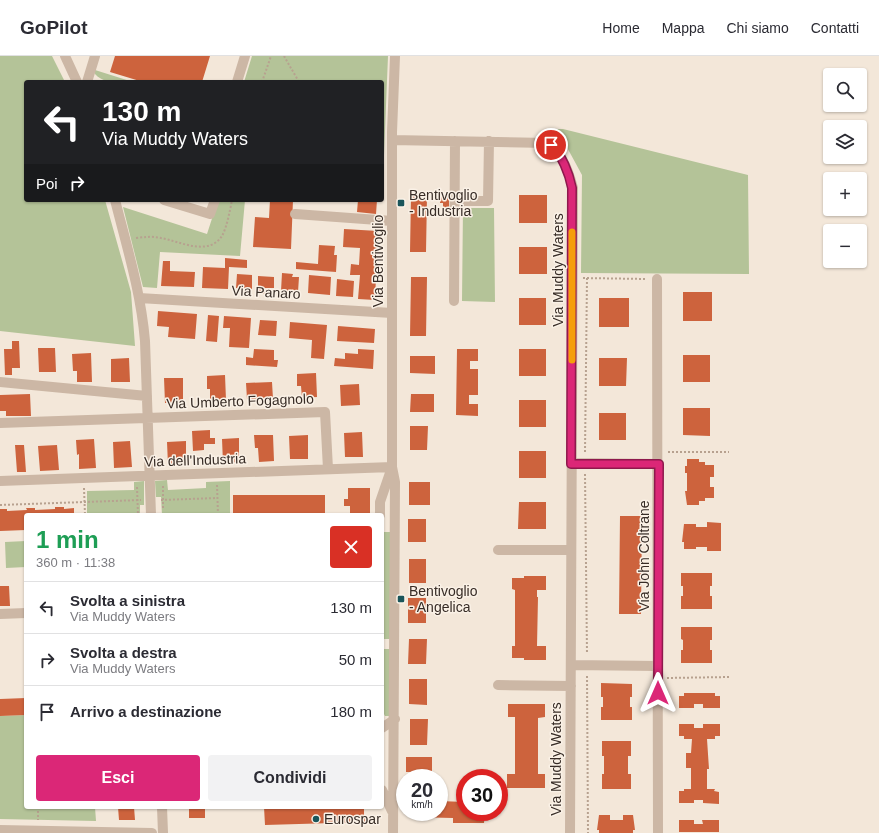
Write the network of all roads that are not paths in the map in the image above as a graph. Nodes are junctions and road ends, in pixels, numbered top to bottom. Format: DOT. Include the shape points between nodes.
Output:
graph roads {
  1 [pos="64,56"];
  2 [pos="95,56"];
  3 [pos="245,56"];
  4 [pos="395,56"];
  5 [pos="76,80"];
  6 [pos="88,80"];
  7 [pos="238,80"];
  8 [pos="392,140"];
  9 [pos="455,141"];
  10 [pos="489,141"];
  11 [pos="455,201"];
  12 [pos="116,202"];
  13 [pos="171,202"];
  14 [pos="214,202"];
  15 [pos="295,214"];
  16 [pos="392,221"];
  17 [pos="658,279"];
  18 [pos="139,298"];
  19 [pos="454,301"];
  20 [pos="392,313"];
  21 [pos="0,382"];
  22 [pos="147,396"];
  23 [pos="148,418"];
  24 [pos="0,423"];
  25 [pos="571,464"];
  26 [pos="659,464"];
  27 [pos="392,466"];
  28 [pos="328,469"];
  29 [pos="149,476"];
  30 [pos="0,482"];
  31 [pos="151,513"];
  32 [pos="380,513"];
  33 [pos="498,550"];
  34 [pos="571,550"];
  35 [pos="24,613"];
  36 [pos="0,614"];
  37 [pos="571,665"];
  38 [pos="658,666"];
  39 [pos="498,686"];
  40 [pos="571,686"];
  41 [pos="394,719"];
  42 [pos="384,726"];
  43 [pos="384,732"];
  44 [pos="394,738"];
  45 [pos="384,794"];
  46 [pos="162,809"];
  47 [pos="393,812"];
  48 [pos="0,830"];
  49 [pos="152,833"];
  50 [pos="163,833"];
  51 [pos="393,833"];
  52 [pos="570,833"];
  53 [pos="658,833"];
  1 -- 5 [label="street"];
  2 -- 6 [label="street"];
  3 -- 7 [label="street"];
  4 -- 8 [label="street, Via Bentivoglio"];
  8 -- 9 [label="street, Via Muddy Waters"];
  8 -- 16 [label="street, Via Bentivoglio"];
  9 -- 10 [label="street, Via Muddy Waters"];
  9 -- 11 [label="street"];
  10 -- 11 [label="street" via="488,201"];
  10 -- 25 [label="street, Via Muddy Waters" via="544,142 551,145 559,154 570,178"];
  11 -- 19 [label="street"];
  12 -- 18 [label="street"];
  13 -- 14 [label="street" via="210,214"];
  15 -- 16 [label="street"];
  16 -- 20 [label="street, Via Bentivoglio"];
  17 -- 26 [label="street, Via John Coltrane"];
  18 -- 20 [label="street, Via Panaro"];
  18 -- 22 [label="street" via="144,321"];
  20 -- 27 [label="street, Via Bentivoglio"];
  21 -- 22 [label="street"];
  22 -- 23 [label="street"];
  23 -- 24 [label="street"];
  23 -- 28 [label="street, Via Umberto Fogagnolo" via="325,412"];
  23 -- 29 [label="street"];
  25 -- 26 [label="street"];
  25 -- 34 [label="street, Via Muddy Waters"];
  26 -- 38 [label="street, Via John Coltrane"];
  27 -- 28 [label="street, Via dell'Industria"];
  27 -- 32 [label="street, Via Bentivoglio" via="380,502"];
  27 -- 41 [label="street, Via Bentivoglio" via="395,482"];
  28 -- 29 [label="street, Via dell'Industria"];
  29 -- 30 [label="street, Via dell'Industria"];
  29 -- 31 [label="street"];
  33 -- 34 [label="street"];
  34 -- 37 [label="street, Via Muddy Waters"];
  35 -- 36 [label="street"];
  37 -- 38 [label="street"];
  37 -- 40 [label="street, Via Muddy Waters"];
  38 -- 53 [label="street, Via John Coltrane"];
  39 -- 40 [label="street, Via Muddy Waters"];
  40 -- 52 [label="street, Via Muddy Waters"];
  41 -- 42 [label="street"];
  41 -- 44 [label="street, Via Bentivoglio"];
  43 -- 44 [label="street"];
  44 -- 47 [label="street, Via Bentivoglio"];
  45 -- 47 [label="street, Via Bentivoglio"];
  46 -- 50 [label="street"];
  47 -- 51 [label="street, Via Bentivoglio"];
  48 -- 49 [label="street"];
}
